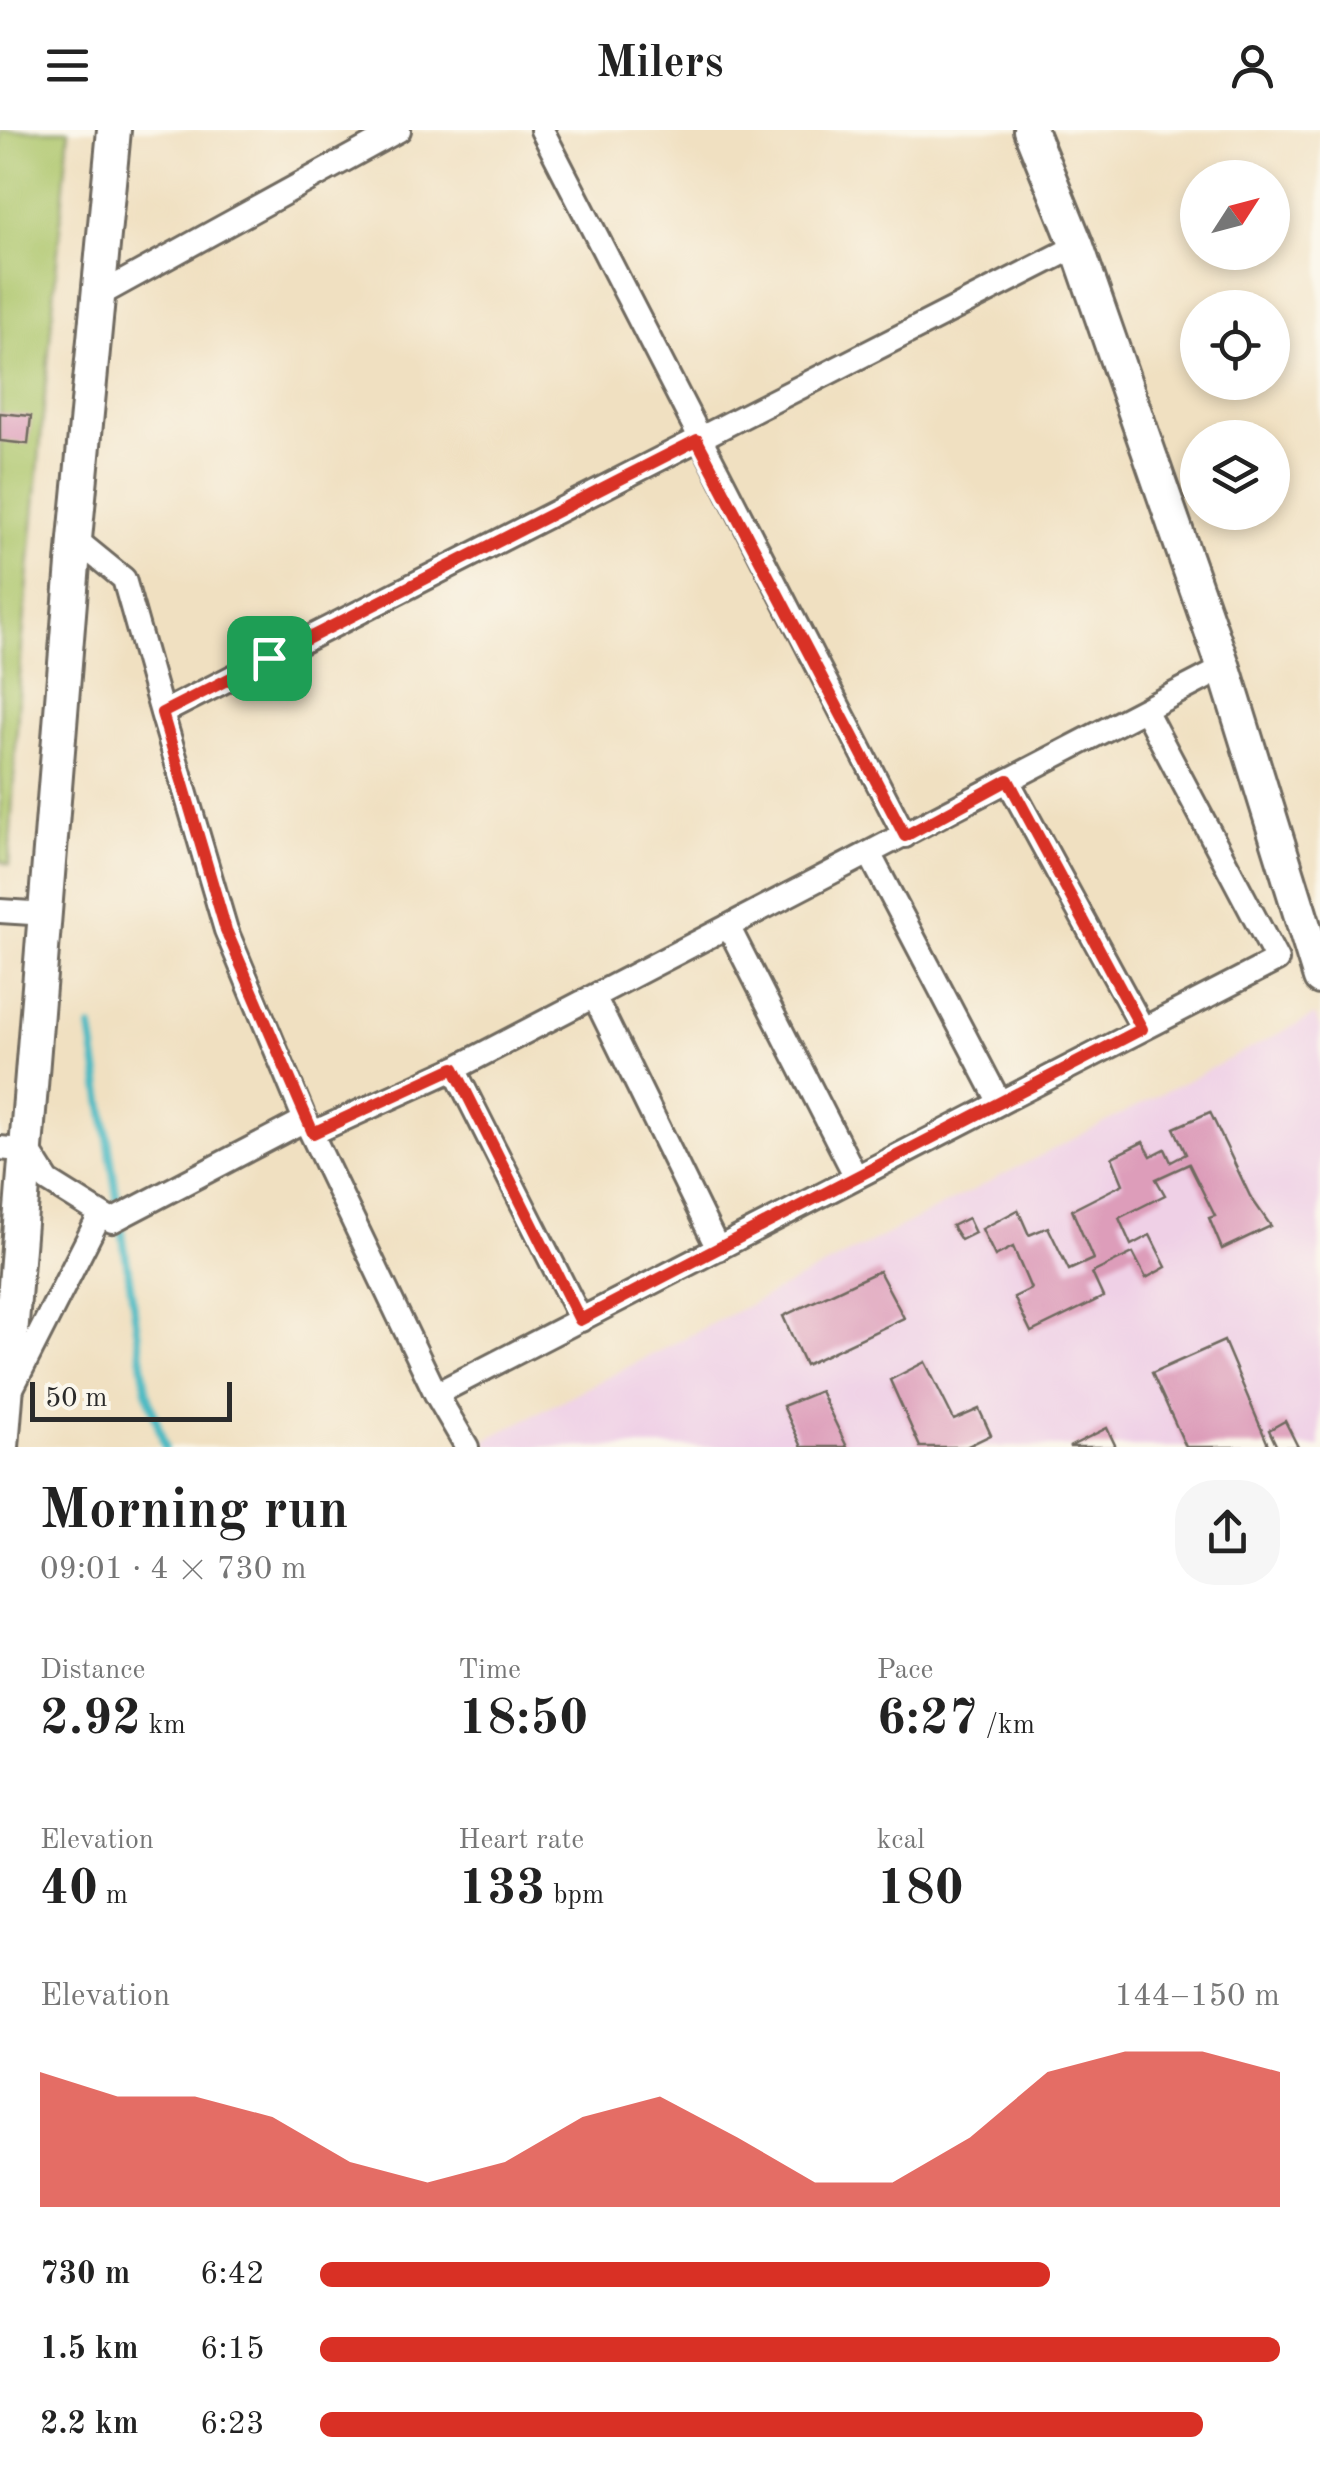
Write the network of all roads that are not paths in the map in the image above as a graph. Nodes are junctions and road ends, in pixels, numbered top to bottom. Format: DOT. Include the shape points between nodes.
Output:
graph roads {
  1 [pos="114,130"];
  2 [pos="399,130"];
  3 [pos="542,130"];
  4 [pos="1030,130"];
  5 [pos="1077,246"];
  6 [pos="100,294"];
  7 [pos="697,440"];
  8 [pos="74,539"];
  9 [pos="1224,668"];
  10 [pos="1146,710"];
  11 [pos="162,713"];
  12 [pos="1008,780"];
  13 [pos="905,836"];
  14 [pos="869,852"];
  15 [pos="0,911"];
  16 [pos="47,914"];
  17 [pos="728,926"];
  18 [pos="1320,978"];
  19 [pos="594,996"];
  20 [pos="1142,1029"];
  21 [pos="454,1068"];
  22 [pos="1000,1103"];
  23 [pos="309,1126"];
  24 [pos="15,1150"];
  25 [pos="856,1177"];
  26 [pos="100,1214"];
  27 [pos="718,1249"];
  28 [pos="580,1320"];
  29 [pos="436,1394"];
  30 [pos="7,1397"];
  31 [pos="458,1444"];
  32 [pos="2,1447"];
  1 -- 6 [label="street"];
  2 -- 6 [label="street"];
  3 -- 7 [label="street"];
  4 -- 5 [label="street"];
  5 -- 7 [label="street"];
  5 -- 9 [label="street"];
  6 -- 8 [label="street"];
  7 -- 11 [label="street"];
  7 -- 13 [label="street"];
  8 -- 11 [label="street" via="124,578"];
  8 -- 16 [label="street"];
  9 -- 10 [label="street"];
  9 -- 18 [label="street"];
  10 -- 12 [label="street"];
  10 -- 20 [label="street" via="1277,960"];
  11 -- 23 [label="street" via="226,930"];
  12 -- 13 [label="street"];
  12 -- 20 [label="street"];
  13 -- 14 [label="street"];
  14 -- 17 [label="street"];
  14 -- 22 [label="street"];
  15 -- 16 [label="street"];
  16 -- 24 [label="street"];
  17 -- 19 [label="street"];
  17 -- 25 [label="street"];
  19 -- 21 [label="street"];
  19 -- 27 [label="street"];
  20 -- 22 [label="street"];
  21 -- 23 [label="street"];
  21 -- 28 [label="street"];
  22 -- 25 [label="street"];
  23 -- 26 [label="street" via="112,1222"];
  23 -- 29 [label="street"];
  24 -- 26 [label="street"];
  24 -- 30 [label="street"];
  25 -- 27 [label="street"];
  26 -- 30 [label="street"];
  27 -- 28 [label="street"];
  28 -- 29 [label="street"];
  29 -- 31 [label="street"];
  30 -- 32 [label="street"];
}
